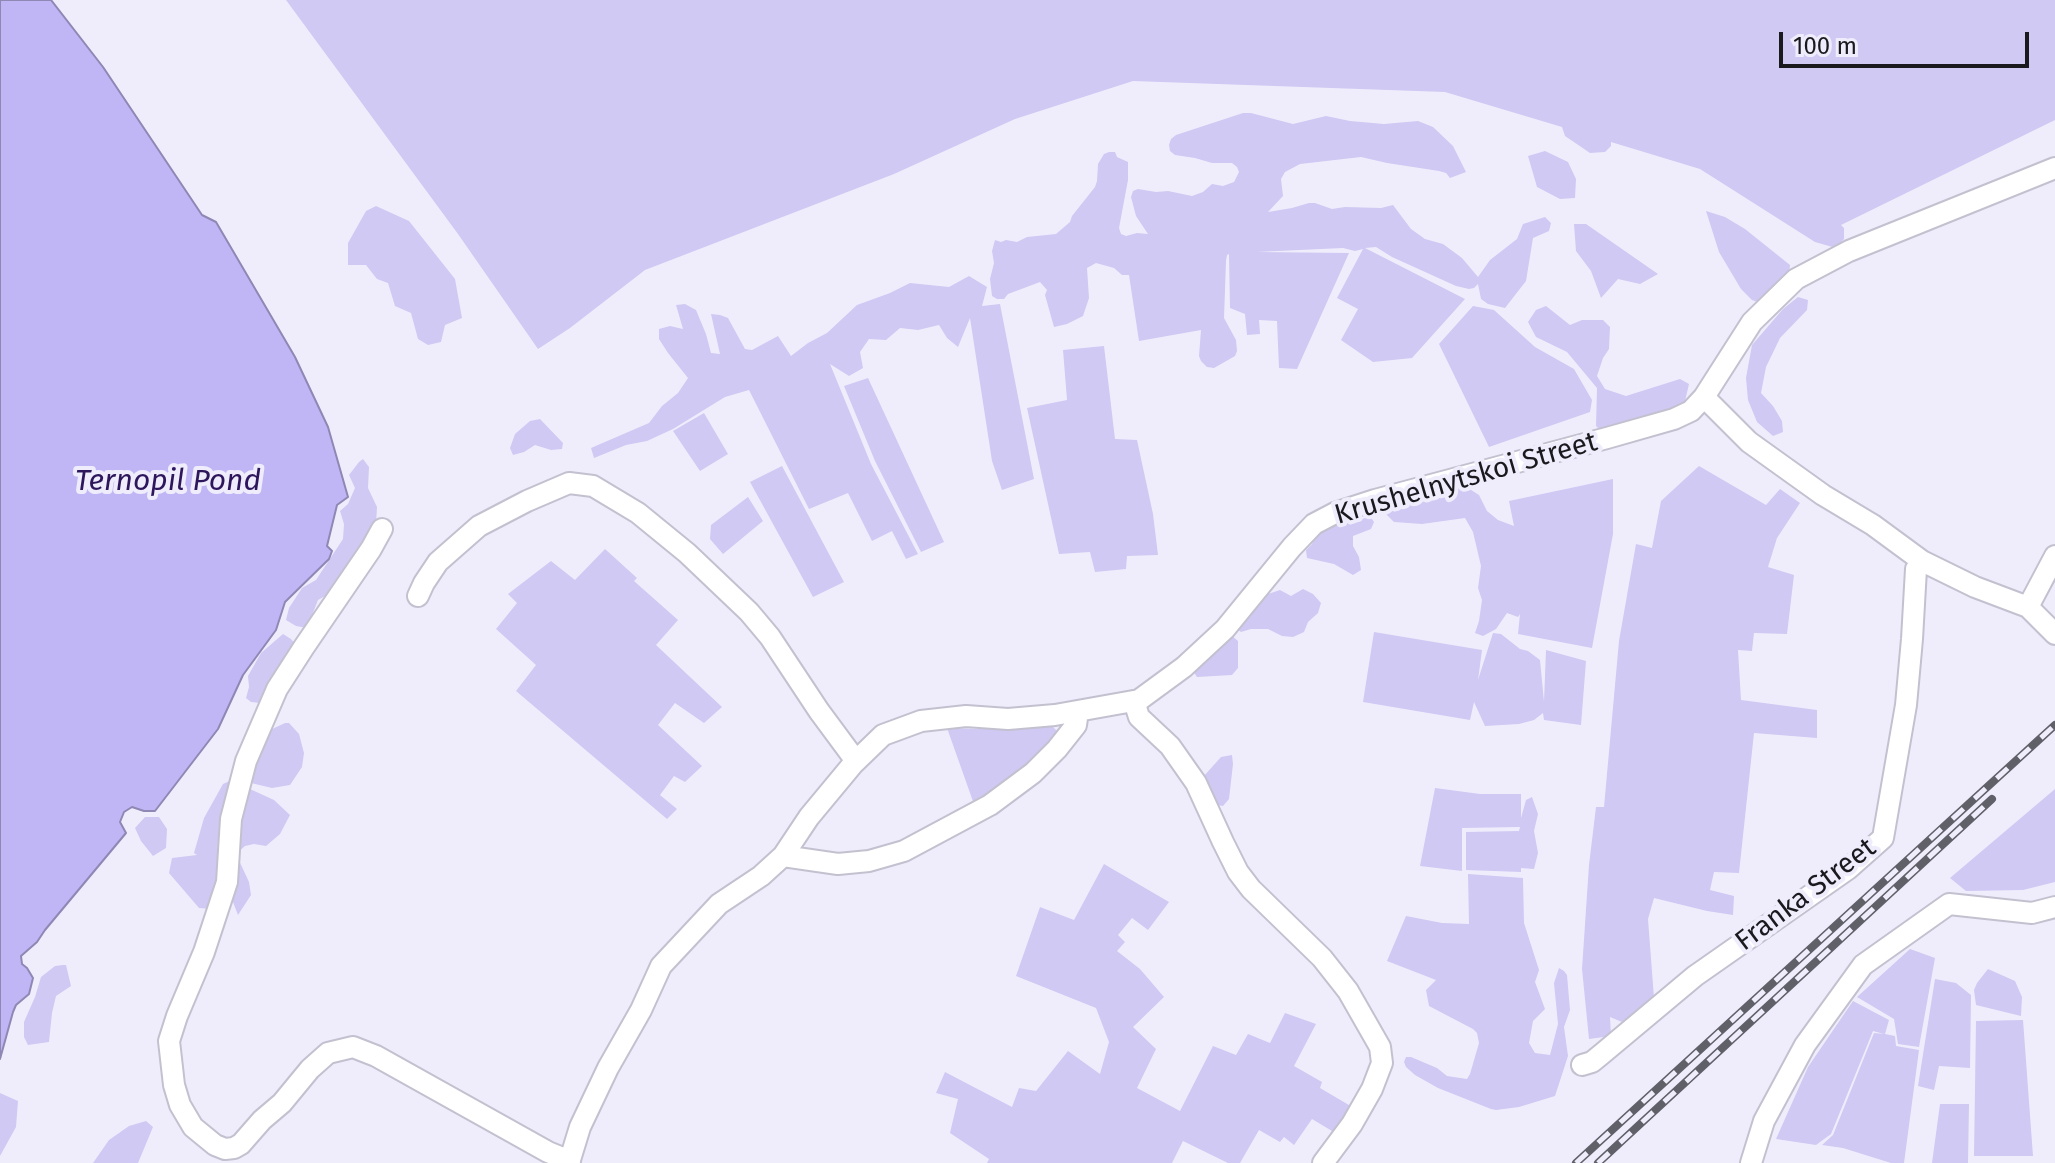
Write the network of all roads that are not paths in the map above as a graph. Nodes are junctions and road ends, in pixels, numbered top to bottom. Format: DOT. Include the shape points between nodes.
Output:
graph roads {
  1 [pos="2055,168"];
  2 [pos="1704,397"];
  3 [pos="382,529"];
  4 [pos="2055,556"];
  5 [pos="1922,561"];
  6 [pos="418,596"];
  7 [pos="2028,607"];
  8 [pos="2055,634"];
  9 [pos="1134,701"];
  10 [pos="1078,711"];
  11 [pos="856,761"];
  12 [pos="783,856"];
  13 [pos="2055,907"];
  14 [pos="1582,1065"];
  15 [pos="1751,1160"];
  16 [pos="569,1162"];
  17 [pos="1323,1163"];
  1 -- 2 [label="street" via="1849,251 1796,279 1752,322"];
  2 -- 5 [label="street" via="1749,442"];
  2 -- 9 [label="street, Krushelnytskoi Street" via="1674,419 1375,500 1314,524 1225,629 1157,689"];
  3 -- 16 [label="street" via="277,689 246,761 231,819 227,882 169,1041 174,1085 193,1127 215,1145 234,1148 328,1053 353,1047"];
  4 -- 7 [label="street"];
  5 -- 7 [label="street"];
  5 -- 14 [label="street, Franka Street" via="1916,569 1906,705 1883,838"];
  6 -- 11 [label="street" via="438,562 479,526 569,483 593,486 638,513 749,612"];
  7 -- 8 [label="street"];
  9 -- 10 [label="street, Krushelnytskoi Street"];
  9 -- 17 [label="street" via="1139,717 1170,746 1196,783 1238,872 1322,958 1380,1047 1382,1063 1372,1089"];
  10 -- 11 [label="street, Krushelnytskoi Street" via="921,721 883,735"];
  10 -- 12 [label="street" via="1076,725 1033,773 990,805 904,851 838,864"];
  11 -- 12 [label="street, Krushelnytskoi Street"];
  12 -- 16 [label="street, Krushelnytskoi Street" via="719,904 661,966 580,1127"];
  13 -- 15 [label="street" via="2032,913 1949,904 1863,965 1805,1045 1764,1121"];
}
